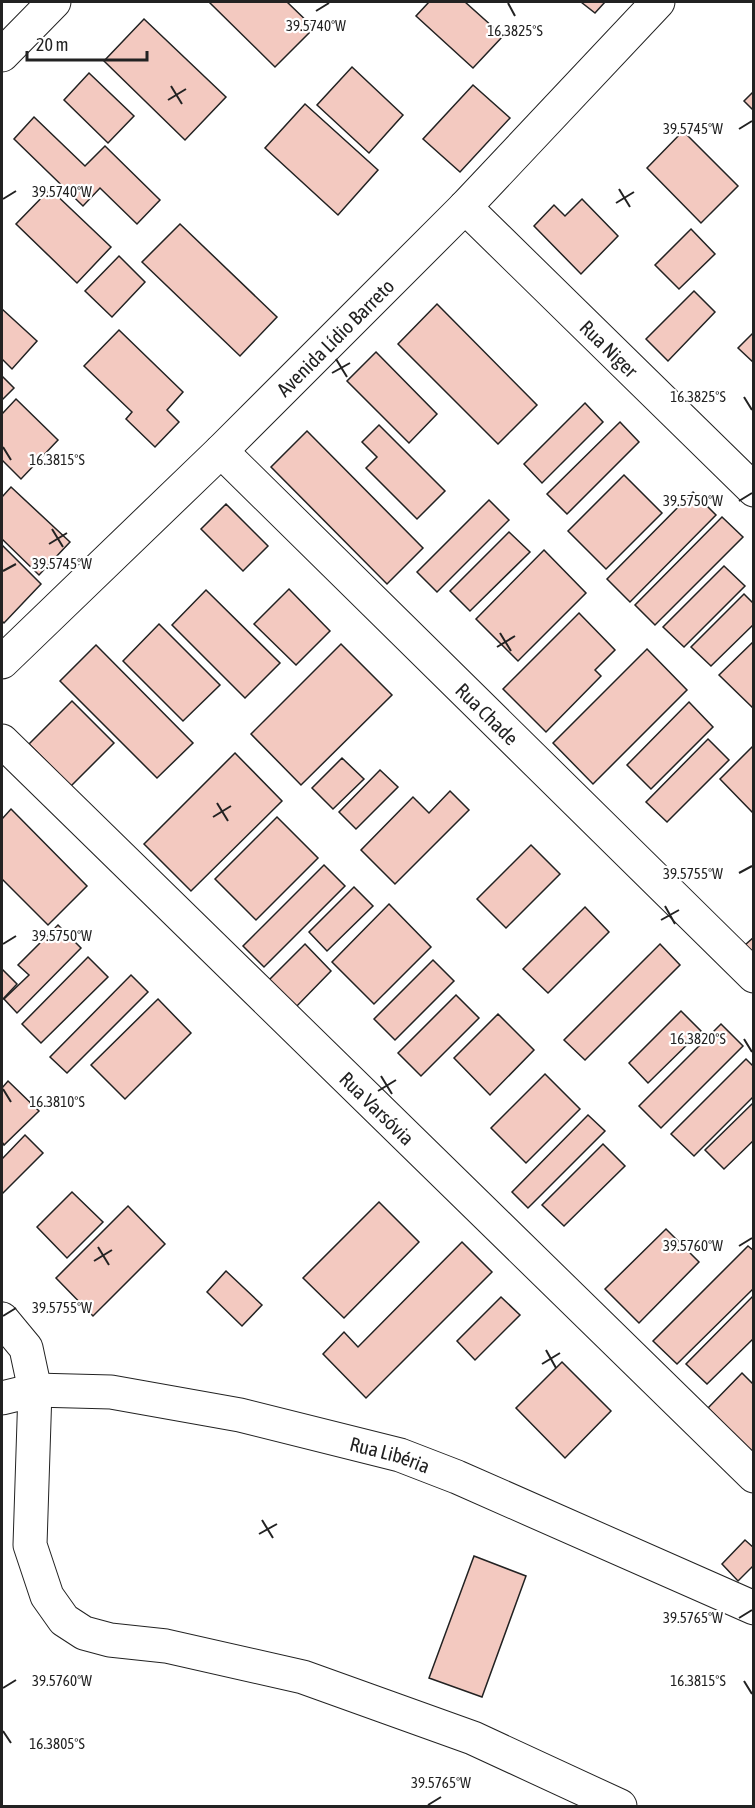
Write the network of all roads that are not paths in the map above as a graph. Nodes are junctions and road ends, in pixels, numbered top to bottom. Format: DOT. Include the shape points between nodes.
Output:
graph roads {
  1 [pos="54,2"];
  2 [pos="658,2"];
  3 [pos="2,55"];
  4 [pos="465,207"];
  5 [pos="221,451"];
  6 [pos="753,490"];
  7 [pos="2,662"];
  8 [pos="2,741"];
  9 [pos="753,976"];
  10 [pos="2,1320"];
  11 [pos="35,1390"];
  12 [pos="2,1398"];
  13 [pos="753,1476"];
  14 [pos="753,1608"];
  15 [pos="620,1806"];
  1 -- 3 [label="street"];
  2 -- 4 [label="street, Avenida Lídio Barreto"];
  4 -- 5 [label="street, Avenida Lídio Barreto"];
  4 -- 6 [label="street, Rua Niger"];
  5 -- 7 [label="street, Avenida Lídio Barreto"];
  5 -- 9 [label="street, Rua Chade"];
  8 -- 13 [label="street, Rua Varsóvia"];
  10 -- 11 [label="street" via="26,1348"];
  11 -- 12 [label="street, Rua Libéria"];
  11 -- 14 [label="street, Rua Libéria" via="111,1392 240,1415 400,1455"];
  11 -- 15 [label="street" via="30,1545 47,1596 64,1620 84,1633 111,1640 166,1646 303,1677 473,1738"];
}
